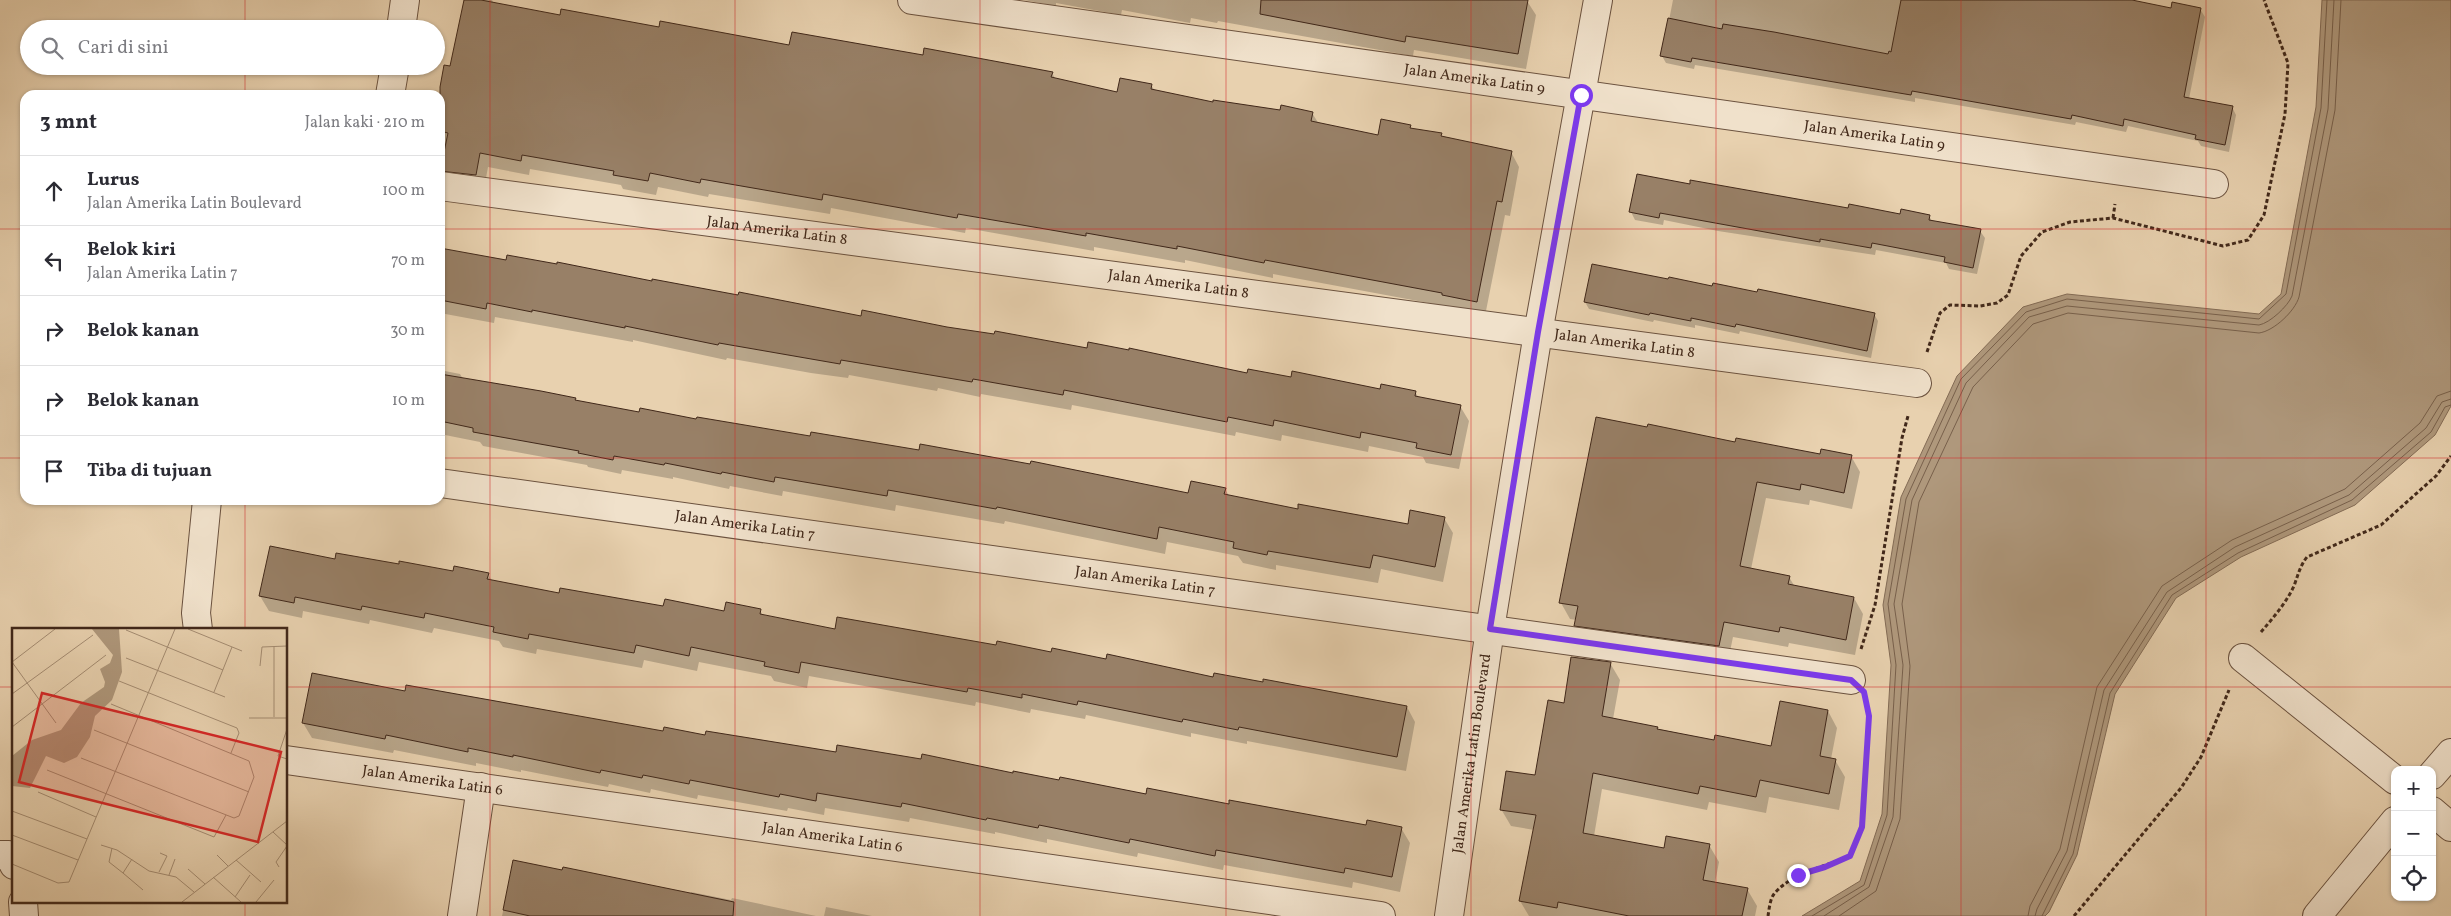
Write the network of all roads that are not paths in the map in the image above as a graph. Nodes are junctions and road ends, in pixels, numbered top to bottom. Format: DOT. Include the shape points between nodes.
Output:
graph roads {
  1 [pos="405,0"];
  2 [pos="912,0"];
  3 [pos="1598,0"];
  4 [pos="402,20"];
  5 [pos="393,75"];
  6 [pos="391,90"];
  7 [pos="1581,95"];
  8 [pos="2214,184"];
  9 [pos="445,187"];
  10 [pos="1538,332"];
  11 [pos="1917,383"];
  12 [pos="445,483"];
  13 [pos="207,505"];
  14 [pos="198,628"];
  15 [pos="1490,629"];
  16 [pos="2243,658"];
  17 [pos="1851,680"];
  18 [pos="2451,753"];
  19 [pos="288,760"];
  20 [pos="2436,770"];
  21 [pos="2391,777"];
  22 [pos="481,788"];
  23 [pos="2436,814"];
  24 [pos="2391,825"];
  25 [pos="2451,827"];
  26 [pos="0,854"];
  27 [pos="12,861"];
  28 [pos="462,916"];
  29 [pos="1381,916"];
  30 [pos="1449,916"];
  31 [pos="2317,916"];
  1 -- 4 [label="street"];
  2 -- 7 [label="street, Jalan Amerika Latin 9"];
  3 -- 7 [label="street, Jalan Amerika Latin Boulevard"];
  5 -- 6 [label="street"];
  7 -- 8 [label="street, Jalan Amerika Latin 9"];
  7 -- 10 [label="street, Jalan Amerika Latin Boulevard"];
  9 -- 10 [label="street, Jalan Amerika Latin 8"];
  10 -- 11 [label="street, Jalan Amerika Latin 8"];
  10 -- 15 [label="street, Jalan Amerika Latin Boulevard"];
  12 -- 15 [label="street, Jalan Amerika Latin 7"];
  13 -- 14 [label="street" via="196,613"];
  15 -- 17 [label="street, Jalan Amerika Latin 7"];
  15 -- 30 [label="street, Jalan Amerika Latin Boulevard"];
  16 -- 21 [label="street"];
  18 -- 20 [label="street"];
  19 -- 22 [label="street, Jalan Amerika Latin 6"];
  22 -- 28 [label="street"];
  22 -- 29 [label="street, Jalan Amerika Latin 6"];
  23 -- 25 [label="street"];
  24 -- 31 [label="street"];
  26 -- 27 [label="street" via="9,855"];
}
